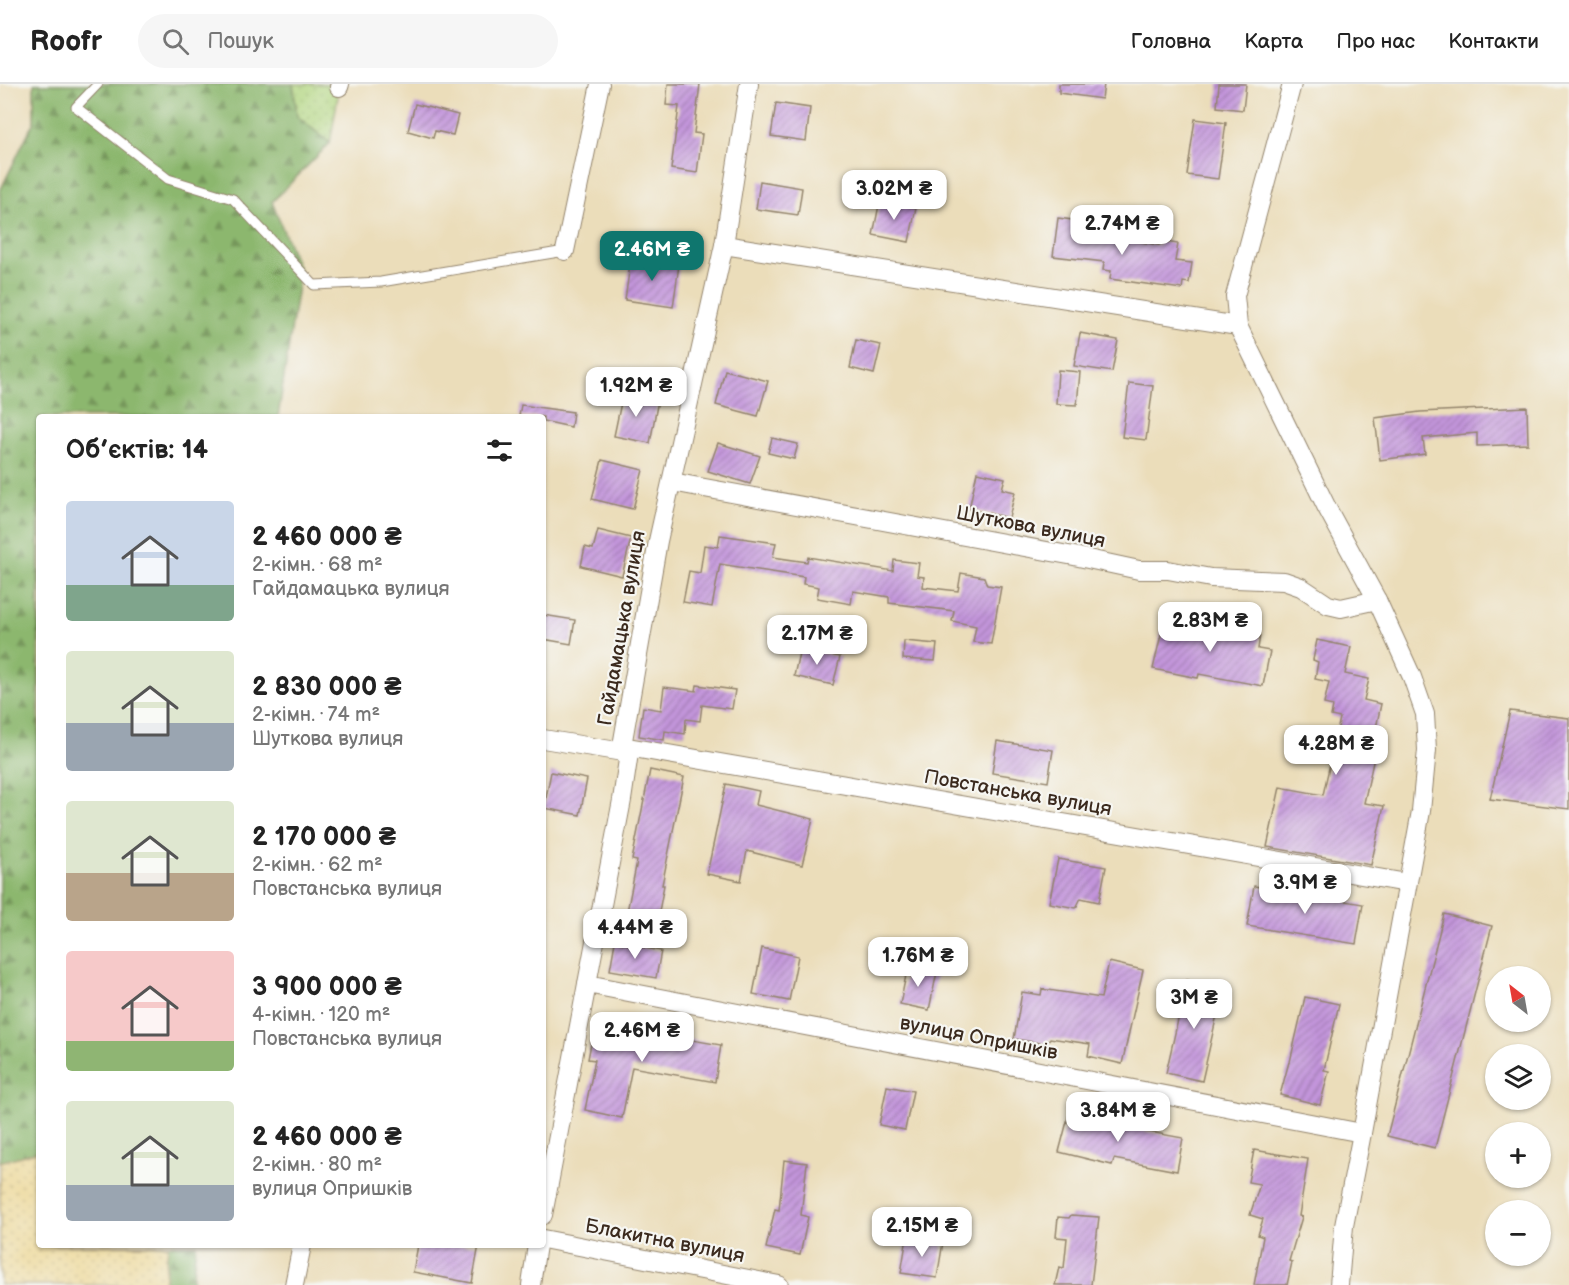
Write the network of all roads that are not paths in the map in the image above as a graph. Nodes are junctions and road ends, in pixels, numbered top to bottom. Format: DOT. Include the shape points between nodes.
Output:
graph roads {
  1 [pos="98,84"];
  2 [pos="600,84"];
  3 [pos="749,84"];
  4 [pos="1292,84"];
  5 [pos="723,245"];
  6 [pos="565,251"];
  7 [pos="1238,326"];
  8 [pos="672,482"];
  9 [pos="1377,600"];
  10 [pos="546,739"];
  11 [pos="625,749"];
  12 [pos="1407,884"];
  13 [pos="587,984"];
  14 [pos="1362,1133"];
  15 [pos="546,1199"];
  16 [pos="546,1240"];
  17 [pos="301,1248"];
  18 [pos="537,1248"];
  19 [pos="294,1285"];
  20 [pos="531,1285"];
  21 [pos="779,1285"];
  22 [pos="1339,1285"];
  1 -- 6 [label="lane" via="76,107 168,179 233,199 314,285 381,282"];
  2 -- 6 [label="street"];
  3 -- 5 [label="street, Гайдамацька вулиця"];
  4 -- 7 [label="street" via="1234,296"];
  5 -- 7 [label="street"];
  5 -- 8 [label="street, Гайдамацька вулиця"];
  7 -- 9 [label="street"];
  8 -- 9 [label="street, Шуткова вулиця" via="1139,570 1284,581 1341,608"];
  8 -- 11 [label="street, Гайдамацька вулиця" via="658,541"];
  9 -- 12 [label="street" via="1425,714 1427,750 1421,811"];
  10 -- 11 [label="street, Повстанська вулиця"];
  11 -- 12 [label="street, Повстанська вулиця"];
  11 -- 13 [label="street, Гайдамацька вулиця" via="622,800"];
  12 -- 14 [label="street"];
  13 -- 14 [label="street, вулиця Опришків"];
  13 -- 15 [label="street, Гайдамацька вулиця"];
  14 -- 22 [label="street" via="1344,1226"];
  16 -- 21 [label="street, Блакитна вулиця"];
  17 -- 19 [label="street"];
  18 -- 20 [label="street"];
}
